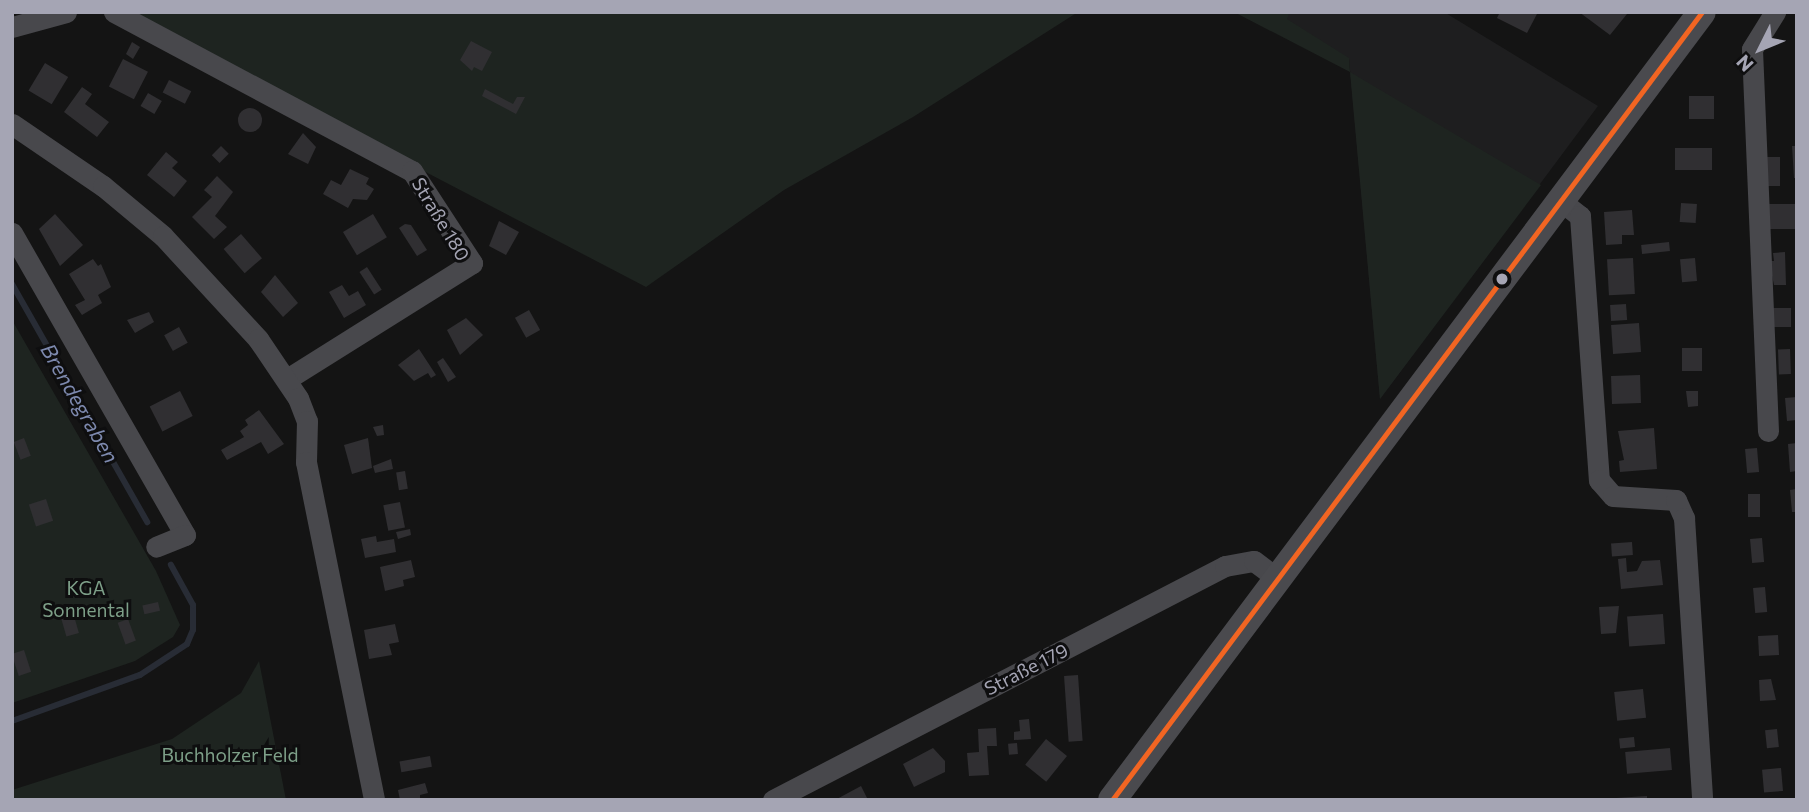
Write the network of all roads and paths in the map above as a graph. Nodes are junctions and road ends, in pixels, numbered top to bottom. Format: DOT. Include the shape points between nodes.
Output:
graph roads {
  1 [pos="66,12"];
  2 [pos="114,12"];
  3 [pos="1702,12"];
  4 [pos="1775,12"];
  5 [pos="12,27"];
  6 [pos="12,124"];
  7 [pos="1562,202"];
  8 [pos="12,233"];
  9 [pos="288,379"];
  10 [pos="1768,431"];
  11 [pos="156,547"];
  12 [pos="1278,579"];
  13 [pos="373,800"];
  14 [pos="773,800"];
  15 [pos="1112,800"];
  16 [pos="1702,800"];
  1 -- 5 [label="street"];
  2 -- 9 [label="street, Straße 180" via="412,171 472,263"];
  3 -- 7 [label="main road"];
  4 -- 10 [label="street" via="1752,49"];
  6 -- 9 [label="street" via="103,186 163,236 209,282"];
  7 -- 12 [label="main road"];
  7 -- 16 [label="street" via="1580,216 1599,480 1613,496 1676,500 1684,518"];
  8 -- 11 [label="street" via="185,535"];
  9 -- 13 [label="street" via="307,421 306,462"];
  12 -- 14 [label="street, Straße 179" via="1254,561 1225,566"];
  12 -- 15 [label="main road"];
}
